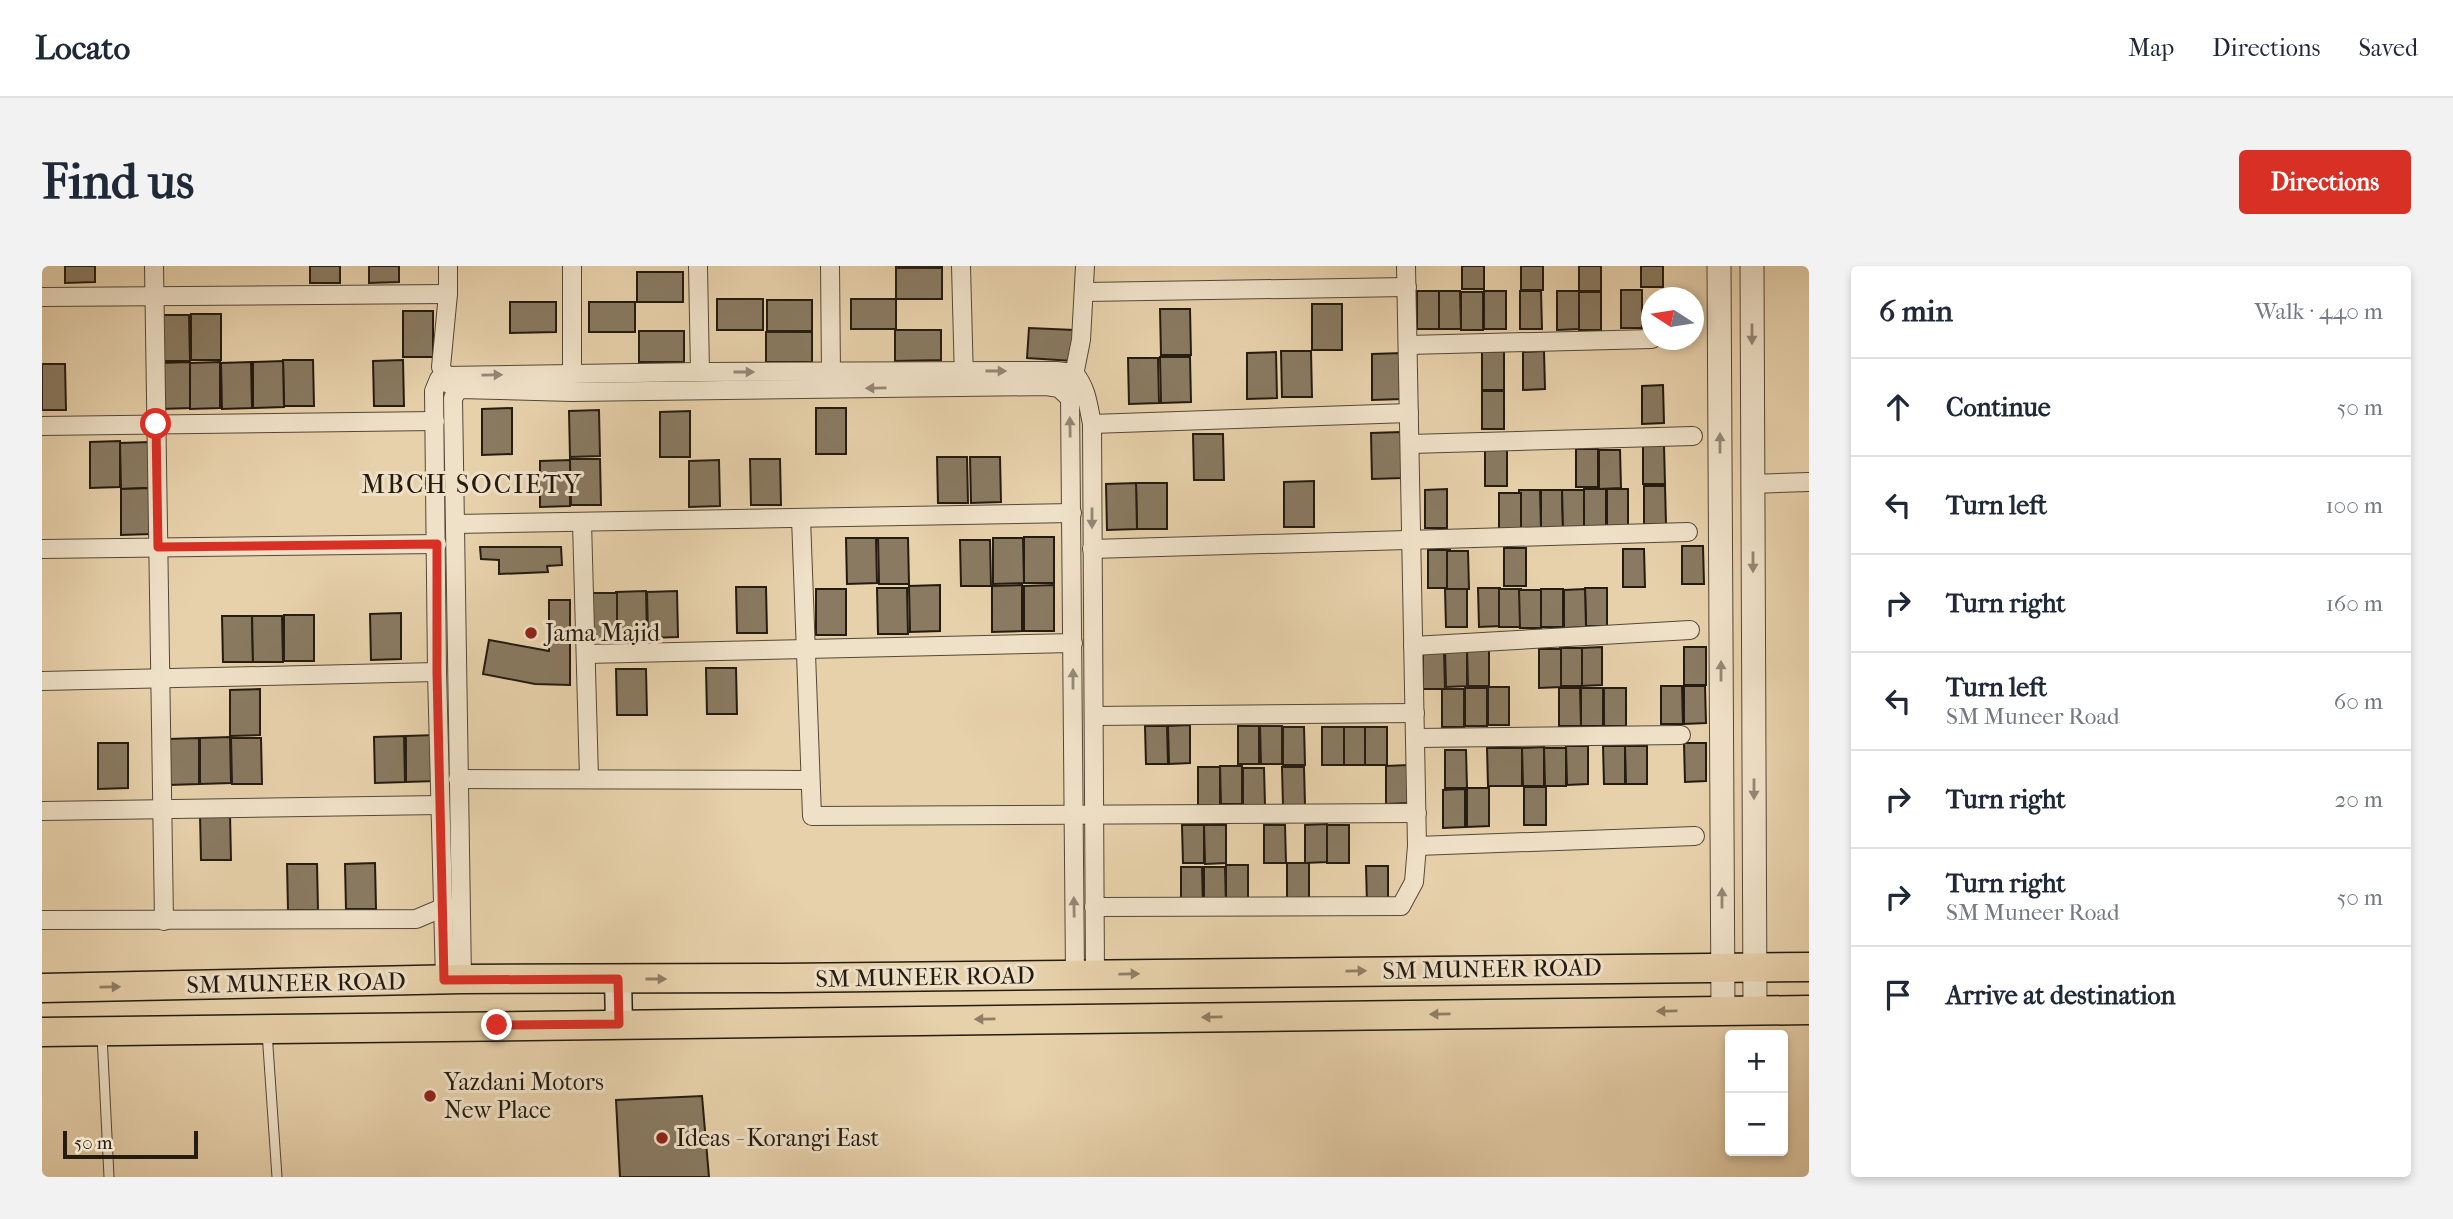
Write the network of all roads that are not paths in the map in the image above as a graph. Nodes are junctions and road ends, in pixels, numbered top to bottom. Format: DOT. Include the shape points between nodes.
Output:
graph roads {
  1 [pos="154,266"];
  2 [pos="447,266"];
  3 [pos="572,266"];
  4 [pos="698,266"];
  5 [pos="830,266"];
  6 [pos="961,266"];
  7 [pos="1085,266"];
  8 [pos="1406,266"];
  9 [pos="1719,266"];
  10 [pos="1752,266"];
  11 [pos="1406,287"];
  12 [pos="1085,292"];
  13 [pos="448,294"];
  14 [pos="154,296"];
  15 [pos="42,298"];
  16 [pos="1641,338"];
  17 [pos="1408,345"];
  18 [pos="700,372"];
  19 [pos="831,372"];
  20 [pos="572,373"];
  21 [pos="1074,373"];
  22 [pos="444,376"];
  23 [pos="964,379"];
  24 [pos="455,393"];
  25 [pos="1070,398"];
  26 [pos="1409,413"];
  27 [pos="435,421"];
  28 [pos="156,424"];
  29 [pos="1092,424"];
  30 [pos="42,426"];
  31 [pos="1693,436"];
  32 [pos="1410,444"];
  33 [pos="1809,482"];
  34 [pos="1752,484"];
  35 [pos="1072,513"];
  36 [pos="801,518"];
  37 [pos="582,522"];
  38 [pos="455,523"];
  39 [pos="1688,532"];
  40 [pos="1411,541"];
  41 [pos="437,544"];
  42 [pos="158,547"];
  43 [pos="42,549"];
  44 [pos="1092,549"];
  45 [pos="1690,630"];
  46 [pos="1073,643"];
  47 [pos="1413,646"];
  48 [pos="805,650"];
  49 [pos="586,654"];
  50 [pos="437,672"];
  51 [pos="160,677"];
  52 [pos="42,681"];
  53 [pos="1415,713"];
  54 [pos="1094,716"];
  55 [pos="1681,735"];
  56 [pos="1416,738"];
  57 [pos="458,779"];
  58 [pos="589,779"];
  59 [pos="810,780"];
  60 [pos="440,804"];
  61 [pos="162,809"];
  62 [pos="42,811"];
  63 [pos="1417,813"];
  64 [pos="1072,815"];
  65 [pos="1095,816"];
  66 [pos="1695,835"];
  67 [pos="1417,846"];
  68 [pos="1094,906"];
  69 [pos="442,908"];
  70 [pos="462,909"];
  71 [pos="42,920"];
  72 [pos="164,921"];
  73 [pos="1723,967"];
  74 [pos="1809,967"];
  75 [pos="1754,968"];
  76 [pos="1085,975"];
  77 [pos="453,979"];
  78 [pos="618,979"];
  79 [pos="42,988"];
  80 [pos="1809,1010"];
  81 [pos="1723,1011"];
  82 [pos="1755,1011"];
  83 [pos="619,1024"];
  84 [pos="267,1029"];
  85 [pos="102,1031"];
  86 [pos="42,1032"];
  87 [pos="109,1177"];
  88 [pos="277,1177"];
  1 -- 14 [label="street"];
  2 -- 13 [label="street"];
  3 -- 20 [label="street"];
  4 -- 18 [label="street"];
  5 -- 19 [label="street"];
  6 -- 23 [label="street"];
  7 -- 12 [label="street"];
  8 -- 11 [label="street"];
  73 -- 9 [label="street, one-way"];
  10 -- 34 [label="street, one-way"];
  11 -- 12 [label="street"];
  11 -- 17 [label="street"];
  12 -- 21 [label="street"];
  13 -- 14 [label="street"];
  13 -- 22 [label="street"];
  14 -- 15 [label="street"];
  14 -- 28 [label="street"];
  16 -- 17 [label="street"];
  17 -- 26 [label="street"];
  18 -- 19 [label="street, one-way"];
  18 -- 20 [label="street"];
  19 -- 23 [label="street"];
  22 -- 20 [label="street, one-way"];
  23 -- 21 [label="street, one-way"];
  21 -- 25 [label="street"];
  21 -- 29 [label="street" via="1086,391"];
  22 -- 24 [label="street"];
  22 -- 27 [label="street" via="434,391"];
  23 -- 24 [label="street, one-way" via="572,392 459,389"];
  23 -- 25 [label="street" via="1059,388"];
  24 -- 38 [label="street"];
  35 -- 25 [label="street, one-way"];
  26 -- 29 [label="street"];
  26 -- 32 [label="street"];
  27 -- 28 [label="street"];
  27 -- 41 [label="street"];
  28 -- 30 [label="street"];
  28 -- 42 [label="street"];
  29 -- 44 [label="street, one-way"];
  31 -- 32 [label="street"];
  32 -- 40 [label="street"];
  33 -- 34 [label="street"];
  34 -- 75 [label="street, one-way"];
  35 -- 36 [label="street"];
  35 -- 46 [label="street"];
  36 -- 37 [label="street"];
  36 -- 48 [label="street"];
  37 -- 38 [label="street"];
  37 -- 49 [label="street"];
  38 -- 57 [label="street"];
  39 -- 40 [label="street"];
  40 -- 44 [label="street"];
  40 -- 47 [label="street"];
  41 -- 42 [label="street"];
  41 -- 50 [label="street"];
  42 -- 43 [label="street"];
  42 -- 51 [label="street"];
  44 -- 54 [label="street"];
  45 -- 47 [label="street"];
  46 -- 48 [label="street"];
  64 -- 46 [label="street, one-way"];
  47 -- 53 [label="street"];
  48 -- 49 [label="street"];
  48 -- 59 [label="street"];
  49 -- 58 [label="street"];
  50 -- 51 [label="street"];
  50 -- 60 [label="street"];
  51 -- 52 [label="street"];
  51 -- 61 [label="street"];
  53 -- 54 [label="street"];
  53 -- 56 [label="street"];
  54 -- 65 [label="street"];
  55 -- 56 [label="street"];
  56 -- 63 [label="street"];
  57 -- 58 [label="street"];
  57 -- 70 [label="street"];
  58 -- 59 [label="street"];
  59 -- 64 [label="street" via="812,816"];
  60 -- 61 [label="street"];
  60 -- 69 [label="street"];
  61 -- 62 [label="street"];
  61 -- 72 [label="street"];
  63 -- 65 [label="street"];
  63 -- 67 [label="street"];
  64 -- 65 [label="street"];
  76 -- 64 [label="street, one-way"];
  65 -- 68 [label="street"];
  66 -- 67 [label="street"];
  67 -- 68 [label="street" via="1414,882 1401,906"];
  68 -- 76 [label="street"];
  69 -- 70 [label="street"];
  69 -- 72 [label="street" via="416,919"];
  69 -- 77 [label="street"];
  70 -- 77 [label="street"];
  71 -- 72 [label="street"];
  73 -- 75 [label="main road, SM MUNEER ROAD"];
  76 -- 73 [label="main road, SM MUNEER ROAD, one-way"];
  73 -- 81 [label="street"];
  74 -- 75 [label="main road, SM MUNEER ROAD"];
  75 -- 82 [label="street"];
  78 -- 76 [label="main road, SM MUNEER ROAD, one-way"];
  77 -- 78 [label="main road, SM MUNEER ROAD"];
  79 -- 77 [label="main road, SM MUNEER ROAD, one-way"];
  78 -- 83 [label="main road"];
  80 -- 82 [label="main road, SM MUNEER ROAD"];
  81 -- 82 [label="main road, SM MUNEER ROAD"];
  81 -- 83 [label="main road, SM MUNEER ROAD, one-way"];
  83 -- 84 [label="main road, SM MUNEER ROAD"];
  84 -- 85 [label="main road, SM MUNEER ROAD"];
  84 -- 88 [label="lane"];
  85 -- 86 [label="main road, SM MUNEER ROAD"];
  85 -- 87 [label="lane"];
}
